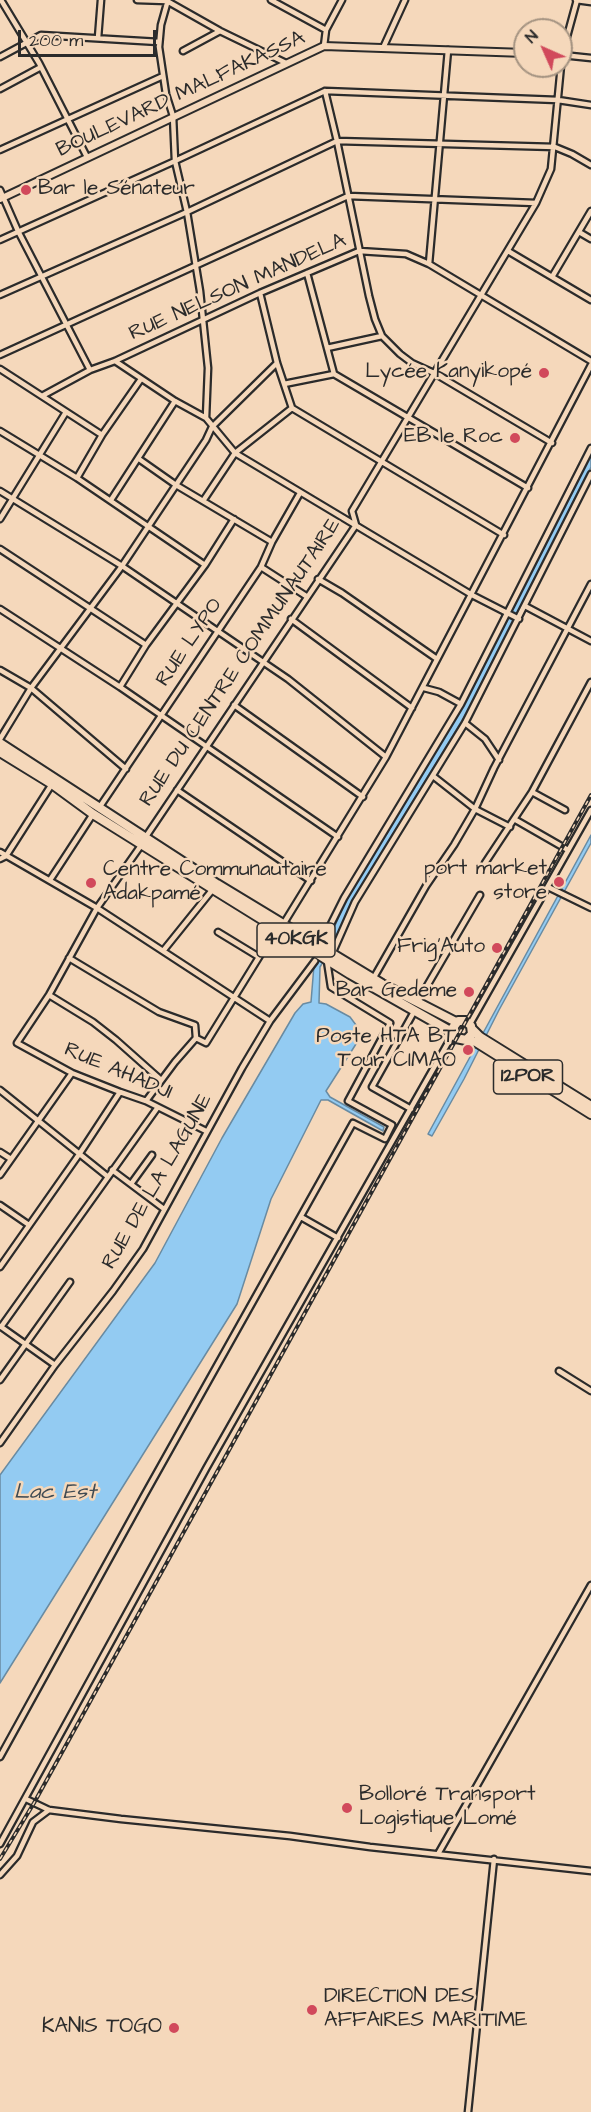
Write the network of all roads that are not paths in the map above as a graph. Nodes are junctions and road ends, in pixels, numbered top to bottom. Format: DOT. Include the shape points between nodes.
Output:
graph roads {
  1 [pos="2,0"];
  2 [pos="101,0"];
  3 [pos="137,0"];
  4 [pos="271,0"];
  5 [pos="342,0"];
  6 [pos="405,0"];
  7 [pos="576,0"];
  8 [pos="167,1"];
  9 [pos="591,2"];
  10 [pos="571,18"];
  11 [pos="326,30"];
  12 [pos="220,31"];
  13 [pos="98,38"];
  14 [pos="26,42"];
  15 [pos="159,42"];
  16 [pos="324,46"];
  17 [pos="383,48"];
  18 [pos="448,50"];
  19 [pos="183,51"];
  20 [pos="513,53"];
  21 [pos="573,56"];
  22 [pos="0,57"];
  23 [pos="591,58"];
  24 [pos="286,63"];
  25 [pos="41,67"];
  26 [pos="163,76"];
  27 [pos="560,78"];
  28 [pos="0,89"];
  29 [pos="325,91"];
  30 [pos="443,95"];
  31 [pos="558,100"];
  32 [pos="590,106"];
  33 [pos="173,116"];
  34 [pos="68,118"];
  35 [pos="338,141"];
  36 [pos="439,144"];
  37 [pos="555,147"];
  38 [pos="0,150"];
  39 [pos="87,157"];
  40 [pos="175,161"];
  41 [pos="591,165"];
  42 [pos="0,190"];
  43 [pos="348,196"];
  44 [pos="2,198"];
  45 [pos="435,199"];
  46 [pos="536,203"];
  47 [pos="591,211"];
  48 [pos="187,212"];
  49 [pos="18,231"];
  50 [pos="579,232"];
  51 [pos="591,239"];
  52 [pos="0,240"];
  53 [pos="359,250"];
  54 [pos="508,251"];
  55 [pos="196,264"];
  56 [pos="429,264"];
  57 [pos="307,273"];
  58 [pos="43,276"];
  59 [pos="552,277"];
  60 [pos="260,293"];
  61 [pos="0,296"];
  62 [pos="481,297"];
  63 [pos="591,300"];
  64 [pos="203,320"];
  65 [pos="67,323"];
  66 [pos="382,336"];
  67 [pos="327,348"];
  68 [pos="0,355"];
  69 [pos="115,361"];
  70 [pos="277,363"];
  71 [pos="591,365"];
  72 [pos="0,369"];
  73 [pos="90,370"];
  74 [pos="334,374"];
  75 [pos="434,374"];
  76 [pos="141,378"];
  77 [pos="284,384"];
  78 [pos="42,396"];
  79 [pos="176,400"];
  80 [pos="292,408"];
  81 [pos="66,412"];
  82 [pos="206,417"];
  83 [pos="407,417"];
  84 [pos="212,427"];
  85 [pos="0,431"];
  86 [pos="102,435"];
  87 [pos="552,443"];
  88 [pos="591,448"];
  89 [pos="235,453"];
  90 [pos="39,455"];
  91 [pos="139,459"];
  92 [pos="380,461"];
  93 [pos="591,474"];
  94 [pos="77,478"];
  95 [pos="176,485"];
  96 [pos="528,488"];
  97 [pos="0,491"];
  98 [pos="300,493"];
  99 [pos="13,499"];
  100 [pos="111,501"];
  101 [pos="203,501"];
  102 [pos="0,519"];
  103 [pos="234,519"];
  104 [pos="148,525"];
  105 [pos="356,525"];
  106 [pos="504,535"];
  107 [pos="272,542"];
  108 [pos="0,549"];
  109 [pos="205,565"];
  110 [pos="122,566"];
  111 [pos="261,567"];
  112 [pos="318,579"];
  113 [pos="591,584"];
  114 [pos="472,595"];
  115 [pos="306,596"];
  116 [pos="176,603"];
  117 [pos="525,606"];
  118 [pos="91,607"];
  119 [pos="0,609"];
  120 [pos="508,613"];
  121 [pos="291,619"];
  122 [pos="519,619"];
  123 [pos="567,628"];
  124 [pos="218,632"];
  125 [pos="591,640"];
  126 [pos="146,645"];
  127 [pos="61,648"];
  128 [pos="437,659"];
  129 [pos="262,662"];
  130 [pos="0,670"];
  131 [pos="591,682"];
  132 [pos="120,687"];
  133 [pos="31,688"];
  134 [pos="424,688"];
  135 [pos="460,704"];
  136 [pos="234,705"];
  137 [pos="412,708"];
  138 [pos="161,715"];
  139 [pos="465,723"];
  140 [pos="0,741"];
  141 [pos="206,746"];
  142 [pos="0,752"];
  143 [pos="386,757"];
  144 [pos="499,760"];
  145 [pos="126,769"];
  146 [pos="433,776"];
  147 [pos="52,784"];
  148 [pos="177,790"];
  149 [pos="532,792"];
  150 [pos="363,797"];
  151 [pos="99,808"];
  152 [pos="475,809"];
  153 [pos="565,810"];
  154 [pos="591,810"];
  155 [pos="93,814"];
  156 [pos="514,819"];
  157 [pos="510,827"];
  158 [pos="338,837"];
  159 [pos="143,841"];
  160 [pos="568,850"];
  161 [pos="0,852"];
  162 [pos="6,856"];
  163 [pos="167,856"];
  164 [pos="0,859"];
  165 [pos="485,862"];
  166 [pos="50,880"];
  167 [pos="311,881"];
  168 [pos="548,887"];
  169 [pos="213,889"];
  170 [pos="480,895"];
  171 [pos="97,908"];
  172 [pos="591,908"];
  173 [pos="280,926"];
  174 [pos="218,932"];
  175 [pos="320,946"];
  176 [pos="163,951"];
  177 [pos="329,956"];
  178 [pos="259,957"];
  179 [pos="69,958"];
  180 [pos="315,961"];
  181 [pos="373,979"];
  182 [pos="49,995"];
  183 [pos="234,998"];
  184 [pos="416,1007"];
  185 [pos="270,1021"];
  186 [pos="456,1022"];
  187 [pos="471,1026"];
  188 [pos="452,1033"];
  189 [pos="196,1038"];
  190 [pos="466,1040"];
  191 [pos="17,1043"];
  192 [pos="72,1073"];
  193 [pos="161,1080"];
  194 [pos="0,1090"];
  195 [pos="120,1092"];
  196 [pos="146,1101"];
  197 [pos="591,1106"];
  198 [pos="158,1107"];
  199 [pos="411,1109"];
  200 [pos="591,1114"];
  201 [pos="39,1121"];
  202 [pos="206,1131"];
  203 [pos="0,1152"];
  204 [pos="80,1153"];
  205 [pos="152,1155"];
  206 [pos="11,1159"];
  207 [pos="112,1170"];
  208 [pos="0,1175"];
  209 [pos="107,1176"];
  210 [pos="131,1184"];
  211 [pos="0,1205"];
  212 [pos="164,1209"];
  213 [pos="301,1217"];
  214 [pos="29,1225"];
  215 [pos="338,1238"];
  216 [pos="0,1267"];
  217 [pos="70,1282"];
  218 [pos="1,1326"];
  219 [pos="25,1344"];
  220 [pos="55,1365"];
  221 [pos="559,1371"];
  222 [pos="0,1380"];
  223 [pos="591,1391"];
  224 [pos="0,1443"];
  225 [pos="591,1585"];
  226 [pos="0,1757"];
  227 [pos="26,1799"];
  228 [pos="49,1810"];
  229 [pos="0,1844"];
  230 [pos="438,1854"];
  231 [pos="494,1859"];
  232 [pos="591,1871"];
  233 [pos="0,1875"];
  234 [pos="468,2112"];
  1 -- 14 [label="street"];
  2 -- 13 [label="street"];
  3 -- 8 [label="street"];
  4 -- 11 [label="street"];
  5 -- 11 [label="street"];
  6 -- 17 [label="street"];
  7 -- 9 [label="street"];
  7 -- 10 [label="street, RUE DU CENTRE COMMUNAUTAIRE"];
  8 -- 12 [label="street"];
  8 -- 15 [label="street"];
  11 -- 16 [label="street"];
  12 -- 19 [label="street"];
  12 -- 24 [label="street"];
  13 -- 14 [label="street" via="41,36"];
  13 -- 15 [label="street"];
  14 -- 22 [label="street"];
  14 -- 25 [label="street"];
  15 -- 26 [label="street"];
  16 -- 17 [label="street, BOULEVARD MALFAKASSA"];
  16 -- 24 [label="street, BOULEVARD MALFAKASSA"];
  17 -- 18 [label="street, BOULEVARD MALFAKASSA"];
  18 -- 20 [label="street, BOULEVARD MALFAKASSA"];
  18 -- 30 [label="street"];
  21 -- 23 [label="street"];
  24 -- 33 [label="street, BOULEVARD MALFAKASSA"];
  25 -- 28 [label="street"];
  25 -- 34 [label="street"];
  26 -- 33 [label="street"];
  26 -- 34 [label="street"];
  27 -- 31 [label="street, RUE DU CENTRE COMMUNAUTAIRE"];
  29 -- 30 [label="street"];
  29 -- 35 [label="street"];
  29 -- 40 [label="street"];
  30 -- 31 [label="street"];
  30 -- 36 [label="street"];
  31 -- 32 [label="street"];
  31 -- 37 [label="street, RUE DU CENTRE COMMUNAUTAIRE"];
  33 -- 39 [label="street, BOULEVARD MALFAKASSA"];
  33 -- 40 [label="street"];
  34 -- 38 [label="street"];
  34 -- 39 [label="street"];
  35 -- 36 [label="street"];
  35 -- 43 [label="street"];
  35 -- 48 [label="street"];
  36 -- 37 [label="street"];
  36 -- 45 [label="street"];
  37 -- 41 [label="street"];
  37 -- 46 [label="street, RUE DU CENTRE COMMUNAUTAIRE" via="551,169"];
  39 -- 44 [label="street, BOULEVARD MALFAKASSA"];
  40 -- 48 [label="street"];
  40 -- 49 [label="street"];
  42 -- 44 [label="street"];
  43 -- 45 [label="street"];
  43 -- 53 [label="street"];
  43 -- 55 [label="street"];
  44 -- 49 [label="street"];
  45 -- 46 [label="street"];
  45 -- 56 [label="street"];
  46 -- 54 [label="street, RUE DU CENTRE COMMUNAUTAIRE"];
  47 -- 50 [label="street"];
  48 -- 55 [label="street"];
  48 -- 58 [label="street"];
  49 -- 52 [label="street"];
  49 -- 58 [label="street"];
  50 -- 51 [label="street"];
  50 -- 59 [label="street"];
  53 -- 56 [label="street, RUE NELSON MANDELA" via="400,253"];
  53 -- 57 [label="street, RUE NELSON MANDELA"];
  53 -- 66 [label="street"];
  54 -- 59 [label="street"];
  54 -- 62 [label="street, RUE DU CENTRE COMMUNAUTAIRE"];
  55 -- 64 [label="street"];
  55 -- 65 [label="street"];
  56 -- 62 [label="street, RUE NELSON MANDELA"];
  57 -- 60 [label="street, RUE NELSON MANDELA"];
  57 -- 67 [label="street"];
  58 -- 61 [label="street"];
  58 -- 65 [label="street"];
  59 -- 63 [label="street"];
  60 -- 64 [label="street, RUE NELSON MANDELA"];
  60 -- 70 [label="street"];
  62 -- 71 [label="street, RUE NELSON MANDELA"];
  62 -- 75 [label="street, RUE DU CENTRE COMMUNAUTAIRE"];
  64 -- 69 [label="street, RUE NELSON MANDELA"];
  64 -- 82 [label="street" via="208,368"];
  65 -- 68 [label="street"];
  65 -- 73 [label="street"];
  66 -- 67 [label="street"];
  66 -- 75 [label="street" via="412,363"];
  67 -- 74 [label="street"];
  69 -- 73 [label="street, RUE NELSON MANDELA"];
  69 -- 76 [label="street"];
  70 -- 77 [label="street"];
  70 -- 84 [label="street"];
  71 -- 87 [label="street"];
  72 -- 78 [label="street"];
  73 -- 78 [label="street, RUE NELSON MANDELA"];
  74 -- 77 [label="street"];
  74 -- 83 [label="street"];
  75 -- 83 [label="street, RUE DU CENTRE COMMUNAUTAIRE"];
  75 -- 87 [label="street"];
  76 -- 79 [label="street"];
  76 -- 86 [label="street"];
  77 -- 80 [label="street"];
  78 -- 81 [label="street"];
  79 -- 82 [label="street"];
  79 -- 91 [label="street"];
  80 -- 89 [label="street"];
  80 -- 92 [label="street"];
  81 -- 86 [label="street"];
  81 -- 90 [label="street"];
  82 -- 84 [label="street"];
  83 -- 92 [label="street, RUE DU CENTRE COMMUNAUTAIRE"];
  83 -- 96 [label="street"];
  84 -- 89 [label="street"];
  84 -- 95 [label="street"];
  85 -- 90 [label="street"];
  86 -- 94 [label="street"];
  87 -- 96 [label="street"];
  88 -- 120 [label="street"];
  89 -- 98 [label="street"];
  89 -- 101 [label="street"];
  90 -- 94 [label="street"];
  90 -- 99 [label="street"];
  91 -- 95 [label="street"];
  91 -- 100 [label="street"];
  92 -- 105 [label="street, RUE DU CENTRE COMMUNAUTAIRE" via="352,511"];
  92 -- 106 [label="street"];
  93 -- 117 [label="street"];
  94 -- 100 [label="street"];
  95 -- 101 [label="street"];
  95 -- 104 [label="street"];
  96 -- 106 [label="street"];
  97 -- 99 [label="street"];
  98 -- 105 [label="street"];
  98 -- 107 [label="street, RUE LYPO"];
  99 -- 102 [label="street"];
  99 -- 110 [label="street"];
  100 -- 104 [label="street"];
  101 -- 103 [label="street"];
  103 -- 107 [label="street"];
  103 -- 109 [label="street"];
  104 -- 109 [label="street"];
  104 -- 110 [label="street"];
  105 -- 112 [label="street, RUE DU CENTRE COMMUNAUTAIRE"];
  105 -- 114 [label="street"];
  106 -- 114 [label="street"];
  107 -- 111 [label="street, RUE LYPO"];
  108 -- 118 [label="street"];
  109 -- 116 [label="street"];
  110 -- 116 [label="street"];
  110 -- 118 [label="street"];
  111 -- 115 [label="street"];
  111 -- 124 [label="street, RUE LYPO"];
  112 -- 115 [label="street, RUE DU CENTRE COMMUNAUTAIRE"];
  112 -- 128 [label="street"];
  113 -- 123 [label="street"];
  114 -- 120 [label="street"];
  114 -- 128 [label="street"];
  115 -- 121 [label="street, RUE DU CENTRE COMMUNAUTAIRE"];
  116 -- 124 [label="street"];
  116 -- 126 [label="street"];
  117 -- 122 [label="street"];
  117 -- 123 [label="street"];
  118 -- 126 [label="street"];
  118 -- 127 [label="street"];
  119 -- 127 [label="street"];
  120 -- 122 [label="street"];
  120 -- 135 [label="street"];
  121 -- 129 [label="street, RUE DU CENTRE COMMUNAUTAIRE"];
  121 -- 137 [label="street"];
  122 -- 139 [label="street"];
  123 -- 125 [label="street"];
  123 -- 144 [label="street"];
  124 -- 129 [label="street"];
  124 -- 138 [label="street, RUE LYPO"];
  126 -- 132 [label="street"];
  127 -- 132 [label="street"];
  127 -- 133 [label="street"];
  128 -- 134 [label="street"];
  129 -- 136 [label="street, RUE DU CENTRE COMMUNAUTAIRE"];
  129 -- 143 [label="street"];
  130 -- 133 [label="street"];
  131 -- 149 [label="street"];
  132 -- 138 [label="street"];
  133 -- 140 [label="street"];
  133 -- 145 [label="street"];
  134 -- 135 [label="street"];
  134 -- 137 [label="street"];
  135 -- 175 [label="street" via="344,898"];
  136 -- 141 [label="street, RUE DU CENTRE COMMUNAUTAIRE"];
  136 -- 150 [label="street"];
  137 -- 143 [label="street"];
  138 -- 141 [label="street"];
  138 -- 145 [label="street, RUE LYPO"];
  139 -- 144 [label="street" via="485,739"];
  139 -- 146 [label="street"];
  140 -- 151 [label="main road"];
  141 -- 148 [label="street, RUE DU CENTRE COMMUNAUTAIRE"];
  141 -- 158 [label="street"];
  142 -- 147 [label="main road"];
  143 -- 150 [label="street"];
  144 -- 152 [label="street"];
  145 -- 151 [label="street, RUE LYPO"];
  146 -- 152 [label="street"];
  146 -- 177 [label="street" via="355,902"];
  147 -- 155 [label="main road"];
  147 -- 162 [label="street"];
  148 -- 159 [label="street, RUE DU CENTRE COMMUNAUTAIRE"];
  148 -- 167 [label="street"];
  149 -- 153 [label="street"];
  149 -- 156 [label="street"];
  150 -- 158 [label="street"];
  151 -- 159 [label="main road"];
  152 -- 157 [label="street"];
  152 -- 181 [label="street"];
  154 -- 160 [label="street"];
  155 -- 159 [label="main road"];
  155 -- 166 [label="street"];
  156 -- 157 [label="street"];
  156 -- 160 [label="street"];
  157 -- 165 [label="street"];
  158 -- 167 [label="street"];
  159 -- 163 [label="main road, 40KGK"];
  159 -- 171 [label="street, RUE DU CENTRE COMMUNAUTAIRE"];
  160 -- 168 [label="street"];
  161 -- 162 [label="street"];
  162 -- 164 [label="street"];
  162 -- 166 [label="street"];
  163 -- 169 [label="main road, 40KGK"];
  163 -- 173 [label="main road, 40KGK"];
  166 -- 171 [label="street"];
  167 -- 173 [label="street"];
  168 -- 172 [label="street"];
  168 -- 187 [label="street"];
  169 -- 173 [label="main road, 40KGK"];
  169 -- 176 [label="street"];
  170 -- 184 [label="street"];
  171 -- 176 [label="street"];
  171 -- 179 [label="street, RUE DU CENTRE COMMUNAUTAIRE"];
  173 -- 175 [label="main road, 40KGK"];
  173 -- 177 [label="main road, 40KGK"];
  173 -- 178 [label="street"];
  174 -- 178 [label="street"];
  175 -- 177 [label="main road, 40KGK"];
  176 -- 183 [label="street"];
  177 -- 181 [label="main road, 40KGK"];
  177 -- 184 [label="main road, 40KGK"];
  177 -- 213 [label="street" via="331,987 390,1023 348,1101 392,1125 385,1139 353,1123"];
  178 -- 183 [label="street"];
  179 -- 182 [label="street, RUE DU CENTRE COMMUNAUTAIRE"];
  179 -- 189 [label="street" via="159,1012 195,1025"];
  180 -- 185 [label="street, RUE DE LA LAGUNE"];
  181 -- 184 [label="main road, 40KGK"];
  182 -- 191 [label="street, RUE DU CENTRE COMMUNAUTAIRE"];
  182 -- 193 [label="street" via="93,1022"];
  183 -- 185 [label="street"];
  183 -- 189 [label="street" via="206,1043"];
  184 -- 186 [label="main road, 40KGK"];
  184 -- 188 [label="main road, 40KGK"];
  184 -- 199 [label="street" via="372,1087"];
  185 -- 202 [label="street, RUE DE LA LAGUNE"];
  186 -- 187 [label="main road, 40KGK" via="463,1020"];
  186 -- 188 [label="main road"];
  187 -- 190 [label="main road" via="472,1034"];
  187 -- 197 [label="main road, 12POR" via="480,1037"];
  188 -- 190 [label="main road, 40KGK" via="458,1040"];
  188 -- 199 [label="street"];
  189 -- 193 [label="street"];
  190 -- 200 [label="main road, 12POR" via="476,1042"];
  191 -- 192 [label="street, RUE AHADJI"];
  192 -- 195 [label="street, RUE AHADJI"];
  192 -- 201 [label="street"];
  193 -- 196 [label="street"];
  194 -- 201 [label="street"];
  195 -- 196 [label="street, RUE AHADJI"];
  195 -- 204 [label="street"];
  196 -- 198 [label="street, RUE AHADJI"];
  198 -- 202 [label="street, RUE AHADJI"];
  198 -- 207 [label="street"];
  199 -- 215 [label="street"];
  201 -- 204 [label="street"];
  201 -- 206 [label="street"];
  202 -- 212 [label="street, RUE DE LA LAGUNE"];
  203 -- 206 [label="street"];
  204 -- 209 [label="street"];
  204 -- 214 [label="street"];
  205 -- 210 [label="street"];
  206 -- 208 [label="street"];
  207 -- 209 [label="street"];
  207 -- 210 [label="street"];
  209 -- 218 [label="street"];
  210 -- 212 [label="street"];
  211 -- 214 [label="street"];
  212 -- 220 [label="street, RUE DE LA LAGUNE" via="113,1291"];
  213 -- 215 [label="street"];
  213 -- 226 [label="street"];
  214 -- 216 [label="street"];
  215 -- 227 [label="street" via="201,1478"];
  217 -- 219 [label="street"];
  218 -- 219 [label="street"];
  219 -- 220 [label="street"];
  219 -- 222 [label="street"];
  220 -- 224 [label="street, RUE DE LA LAGUNE"];
  221 -- 223 [label="street"];
  225 -- 230 [label="street"];
  227 -- 228 [label="street"];
  227 -- 229 [label="street"];
  228 -- 230 [label="street"];
  228 -- 233 [label="street" via="33,1822 17,1856"];
  230 -- 231 [label="street"];
  231 -- 232 [label="street"];
  231 -- 234 [label="street"];
}
